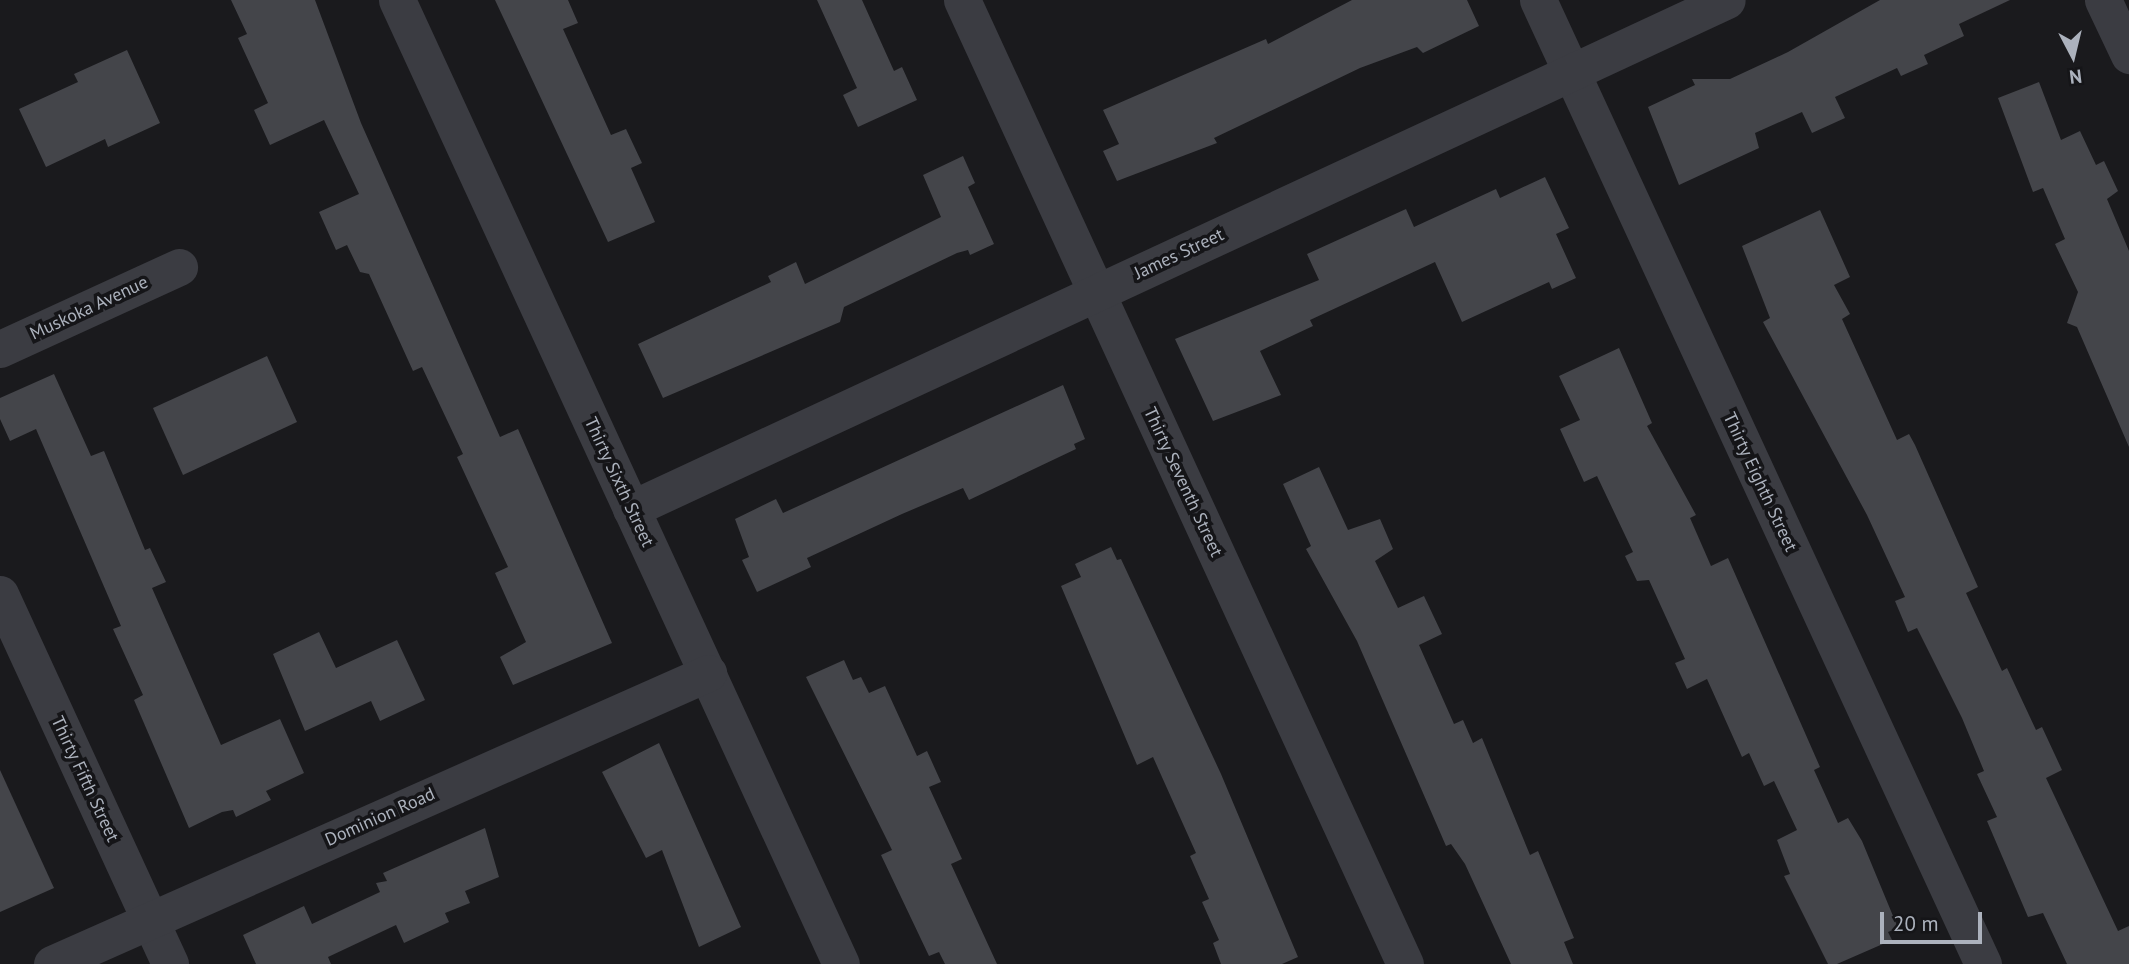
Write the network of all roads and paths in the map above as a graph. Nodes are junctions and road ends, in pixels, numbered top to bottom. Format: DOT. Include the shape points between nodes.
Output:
graph roads {
  1 [pos="397,0"];
  2 [pos="962,0"];
  3 [pos="1538,0"];
  4 [pos="1727,0"];
  5 [pos="2103,0"];
  6 [pos="2129,55"];
  7 [pos="1571,73"];
  8 [pos="178,267"];
  9 [pos="1096,292"];
  10 [pos="0,349"];
  11 [pos="631,509"];
  12 [pos="0,594"];
  13 [pos="708,673"];
  14 [pos="150,921"];
  15 [pos="52,964"];
  16 [pos="170,964"];
  17 [pos="841,964"];
  18 [pos="1405,964"];
  19 [pos="1983,964"];
  1 -- 11 [label="street, Thirty Sixth Street"];
  2 -- 9 [label="street, Thirty Seventh Street"];
  3 -- 7 [label="street, Thirty Eighth Street"];
  4 -- 7 [label="street, James Street"];
  5 -- 6 [label="street"];
  7 -- 9 [label="street, James Street"];
  7 -- 19 [label="street, Thirty Eighth Street"];
  8 -- 10 [label="street, Muskoka Avenue"];
  9 -- 11 [label="street, James Street"];
  9 -- 18 [label="street, Thirty Seventh Street"];
  11 -- 13 [label="street, Thirty Sixth Street"];
  12 -- 14 [label="street, Thirty Fifth Street"];
  13 -- 14 [label="street, Dominion Road"];
  13 -- 17 [label="street, Thirty Sixth Street"];
  14 -- 15 [label="street, Dominion Road"];
  14 -- 16 [label="street, Thirty Fifth Street"];
}
